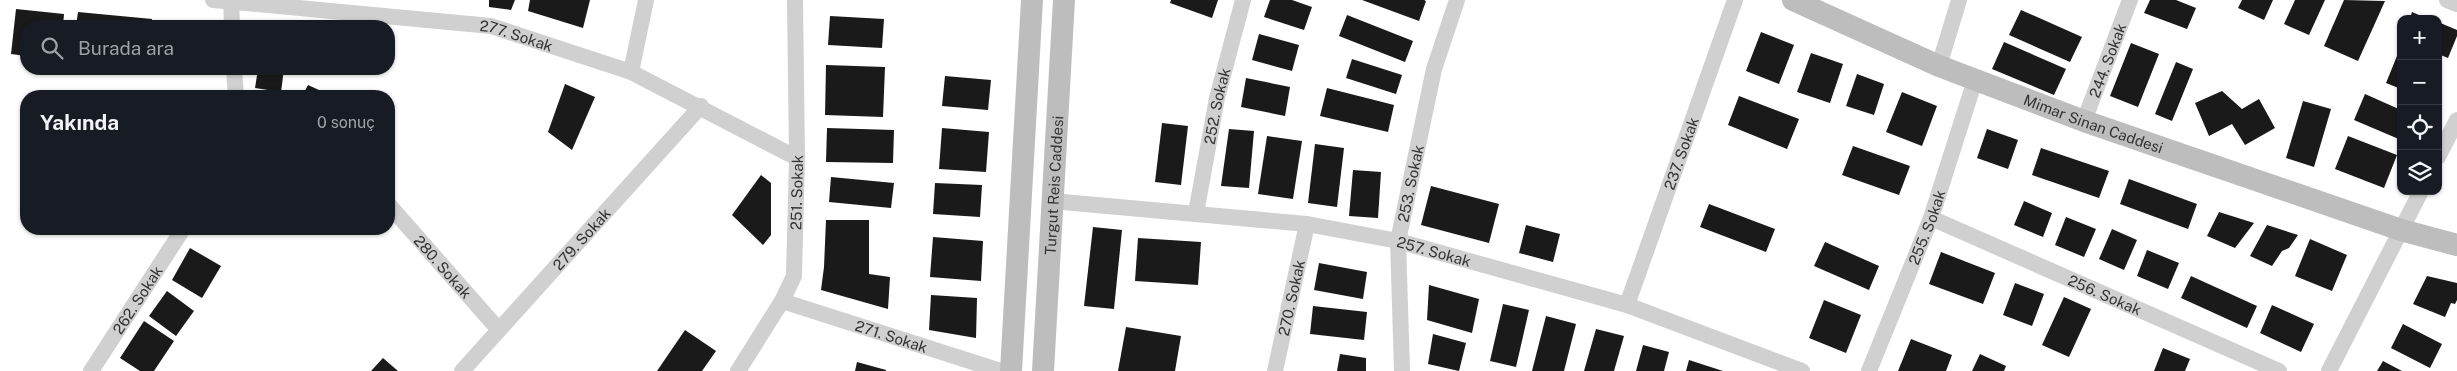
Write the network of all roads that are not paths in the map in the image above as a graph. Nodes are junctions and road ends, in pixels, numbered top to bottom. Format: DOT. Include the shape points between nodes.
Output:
graph roads {
  1 [pos="213,0"];
  2 [pos="646,0"];
  3 [pos="795,0"];
  4 [pos="1032,0"];
  5 [pos="1064,0"];
  6 [pos="1243,0"];
  7 [pos="1457,0"];
  8 [pos="1735,0"];
  9 [pos="1793,0"];
  10 [pos="1958,0"];
  11 [pos="2130,0"];
  12 [pos="2447,0"];
  13 [pos="231,1"];
  14 [pos="2457,4"];
  15 [pos="232,20"];
  16 [pos="1939,66"];
  17 [pos="631,72"];
  18 [pos="234,75"];
  19 [pos="1975,80"];
  20 [pos="236,90"];
  21 [pos="701,106"];
  22 [pos="2457,120"];
  23 [pos="2084,121"];
  24 [pos="2441,150"];
  25 [pos="797,158"];
  26 [pos="2418,195"];
  27 [pos="1052,201"];
  28 [pos="395,212"];
  29 [pos="1196,213"];
  30 [pos="1931,218"];
  31 [pos="1307,224"];
  32 [pos="2401,230"];
  33 [pos="178,235"];
  34 [pos="1398,241"];
  35 [pos="2457,245"];
  36 [pos="782,302"];
  37 [pos="1627,305"];
  38 [pos="498,329"];
  39 [pos="91,371"];
  40 [pos="462,371"];
  41 [pos="738,371"];
  42 [pos="1001,371"];
  43 [pos="1012,371"];
  44 [pos="1043,371"];
  45 [pos="1275,371"];
  46 [pos="1402,371"];
  47 [pos="1802,371"];
  48 [pos="1870,371"];
  49 [pos="2279,371"];
  50 [pos="2329,371"];
  1 -- 13 [label="street, 277. Sokak"];
  2 -- 17 [label="street"];
  3 -- 25 [label="street, 251. Sokak"];
  4 -- 43 [label="main road, Turgut Reis Caddesi"];
  5 -- 27 [label="main road, Turgut Reis Caddesi"];
  6 -- 29 [label="street, 252. Sokak" via="1217,98"];
  7 -- 34 [label="street, 253. Sokak" via="1434,68"];
  8 -- 37 [label="street, 237. Sokak"];
  9 -- 16 [label="main road, Mimar Sinan Caddesi"];
  10 -- 16 [label="street"];
  11 -- 23 [label="street, 244. Sokak"];
  12 -- 14 [label="street"];
  13 -- 15 [label="street"];
  13 -- 17 [label="street, 277. Sokak" via="491,26"];
  16 -- 19 [label="main road, Mimar Sinan Caddesi"];
  17 -- 21 [label="street, 277. Sokak"];
  18 -- 20 [label="street"];
  19 -- 23 [label="main road, Mimar Sinan Caddesi"];
  19 -- 30 [label="street, 255. Sokak"];
  21 -- 25 [label="street, 277. Sokak"];
  21 -- 38 [label="street, 279. Sokak"];
  22 -- 24 [label="street"];
  23 -- 32 [label="main road, Mimar Sinan Caddesi"];
  25 -- 36 [label="street, 251. Sokak" via="794,276"];
  26 -- 32 [label="street"];
  27 -- 29 [label="street, 257. Sokak"];
  27 -- 44 [label="main road, Turgut Reis Caddesi"];
  28 -- 38 [label="street, 280. Sokak"];
  29 -- 31 [label="street, 257. Sokak"];
  30 -- 48 [label="street, 255. Sokak"];
  30 -- 49 [label="street, 256. Sokak"];
  31 -- 34 [label="street, 257. Sokak"];
  31 -- 45 [label="street, 270. Sokak"];
  32 -- 35 [label="main road, Mimar Sinan Caddesi"];
  32 -- 50 [label="street"];
  33 -- 39 [label="street, 262. Sokak"];
  34 -- 37 [label="street, 257. Sokak"];
  34 -- 46 [label="street, 253. Sokak"];
  36 -- 41 [label="street, 251. Sokak"];
  36 -- 42 [label="street, 271. Sokak"];
  37 -- 47 [label="street, 257. Sokak"];
  38 -- 40 [label="street, 279. Sokak"];
}
